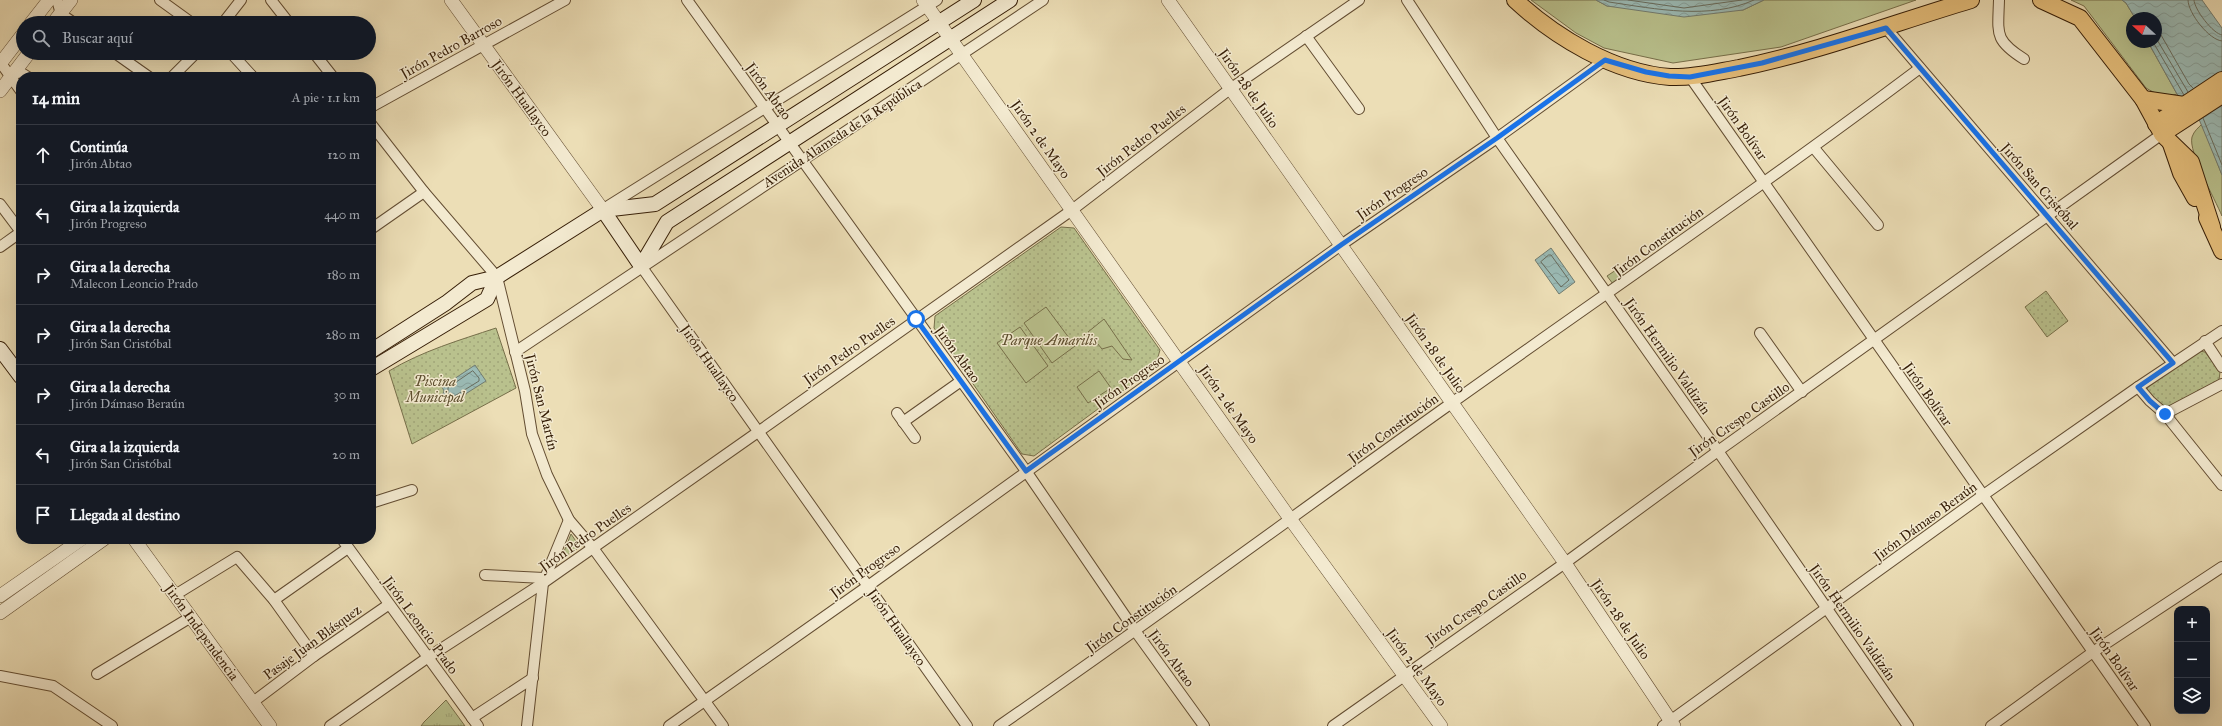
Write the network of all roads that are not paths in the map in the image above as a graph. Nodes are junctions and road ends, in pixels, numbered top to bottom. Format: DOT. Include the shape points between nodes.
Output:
graph roads {
  1 [pos="49,0"];
  2 [pos="57,0"];
  3 [pos="71,0"];
  4 [pos="160,0"];
  5 [pos="241,0"];
  6 [pos="271,0"];
  7 [pos="451,0"];
  8 [pos="565,0"];
  9 [pos="687,0"];
  10 [pos="974,0"];
  11 [pos="1010,0"];
  12 [pos="1043,0"];
  13 [pos="1168,0"];
  14 [pos="1359,0"];
  15 [pos="1407,0"];
  16 [pos="1515,0"];
  17 [pos="1971,0"];
  18 [pos="1999,0"];
  19 [pos="2041,0"];
  20 [pos="929,2"];
  21 [pos="36,16"];
  22 [pos="57,16"];
  23 [pos="59,16"];
  24 [pos="182,16"];
  25 [pos="228,16"];
  26 [pos="284,16"];
  27 [pos="939,22"];
  28 [pos="1886,28"];
  29 [pos="1306,36"];
  30 [pos="951,39"];
  31 [pos="16,43"];
  32 [pos="483,45"];
  33 [pos="961,54"];
  34 [pos="23,60"];
  35 [pos="125,60"];
  36 [pos="189,60"];
  37 [pos="237,60"];
  38 [pos="320,60"];
  39 [pos="1605,60"];
  40 [pos="2024,60"];
  41 [pos="0,63"];
  42 [pos="1920,68"];
  43 [pos="142,72"];
  44 [pos="177,72"];
  45 [pos="248,72"];
  46 [pos="329,72"];
  47 [pos="16,73"];
  48 [pos="11,75"];
  49 [pos="1690,77"];
  50 [pos="2222,80"];
  51 [pos="16,83"];
  52 [pos="1230,89"];
  53 [pos="0,91"];
  54 [pos="2222,95"];
  55 [pos="2143,99"];
  56 [pos="376,104"];
  57 [pos="2188,107"];
  58 [pos="765,108"];
  59 [pos="1359,109"];
  60 [pos="778,126"];
  61 [pos="376,130"];
  62 [pos="2163,133"];
  63 [pos="1497,138"];
  64 [pos="790,143"];
  65 [pos="1814,148"];
  66 [pos="802,160"];
  67 [pos="1763,183"];
  68 [pos="424,192"];
  69 [pos="0,204"];
  70 [pos="603,210"];
  71 [pos="1072,210"];
  72 [pos="2047,216"];
  73 [pos="16,225"];
  74 [pos="1878,225"];
  75 [pos="376,226"];
  76 [pos="16,236"];
  77 [pos="1341,245"];
  78 [pos="0,247"];
  79 [pos="2222,251"];
  80 [pos="641,266"];
  81 [pos="497,277"];
  82 [pos="1607,294"];
  83 [pos="916,319"];
  84 [pos="2222,331"];
  85 [pos="1760,333"];
  86 [pos="1874,341"];
  87 [pos="2205,341"];
  88 [pos="376,348"];
  89 [pos="0,349"];
  90 [pos="515,352"];
  91 [pos="1180,362"];
  92 [pos="2173,363"];
  93 [pos="376,366"];
  94 [pos="2222,367"];
  95 [pos="16,370"];
  96 [pos="960,381"];
  97 [pos="2222,384"];
  98 [pos="2138,387"];
  99 [pos="1802,392"];
  100 [pos="1451,403"];
  101 [pos="897,413"];
  102 [pos="2165,414"];
  103 [pos="903,422"];
  104 [pos="758,432"];
  105 [pos="915,438"];
  106 [pos="1718,451"];
  107 [pos="1026,471"];
  108 [pos="2222,484"];
  109 [pos="412,490"];
  110 [pos="1982,496"];
  111 [pos="376,501"];
  112 [pos="569,520"];
  113 [pos="1291,520"];
  114 [pos="75,544"];
  115 [pos="97,544"];
  116 [pos="138,544"];
  117 [pos="345,544"];
  118 [pos="348,548"];
  119 [pos="593,548"];
  120 [pos="1564,563"];
  121 [pos="2222,567"];
  122 [pos="485,575"];
  123 [pos="544,580"];
  124 [pos="868,586"];
  125 [pos="0,596"];
  126 [pos="175,596"];
  127 [pos="274,600"];
  128 [pos="388,605"];
  129 [pos="1826,609"];
  130 [pos="0,613"];
  131 [pos="192,617"];
  132 [pos="1136,632"];
  133 [pos="2093,652"];
  134 [pos="314,656"];
  135 [pos="427,658"];
  136 [pos="97,674"];
  137 [pos="1403,675"];
  138 [pos="0,676"];
  139 [pos="533,678"];
  140 [pos="705,701"];
  141 [pos="253,702"];
  142 [pos="475,722"];
  143 [pos="1669,724"];
  144 [pos="112,726"];
  145 [pos="270,726"];
  146 [pos="330,726"];
  147 [pos="526,726"];
  148 [pos="669,726"];
  149 [pos="723,726"];
  150 [pos="967,726"];
  151 [pos="999,726"];
  152 [pos="1204,726"];
  153 [pos="1332,726"];
  154 [pos="1441,726"];
  155 [pos="1908,726"];
  156 [pos="1991,726"];
  157 [pos="2145,726"];
  1 -- 21 [label="street"];
  2 -- 22 [label="street"];
  3 -- 23 [label="street"];
  4 -- 24 [label="street"];
  5 -- 25 [label="street"];
  6 -- 26 [label="street"];
  7 -- 32 [label="street, Jirón Huallayco"];
  8 -- 32 [label="street, Jirón Pedro Barroso"];
  9 -- 58 [label="street, Jirón Abtao"];
  10 -- 27 [label="main road"];
  11 -- 30 [label="main road, Avenida Alameda de la República"];
  12 -- 33 [label="street, Avenida Alameda de la República"];
  13 -- 52 [label="street, Jirón 28 de Julio"];
  14 -- 29 [label="street, Jirón Pedro Puelles"];
  15 -- 63 [label="street, Jirón Hermilio Valdizán"];
  16 -- 39 [label="main road" via="1582,49"];
  17 -- 28 [label="main road"];
  18 -- 40 [label="street" via="2001,42"];
  19 -- 55 [label="main road" via="2080,18"];
  20 -- 27 [label="street, Jirón 2 de Mayo"];
  20 -- 58 [label="street"];
  27 -- 30 [label="street, Jirón 2 de Mayo"];
  27 -- 60 [label="main road"];
  28 -- 42 [label="street, Jirón San Cristóbal"];
  28 -- 49 [label="main road" via="1762,63"];
  29 -- 52 [label="street, Jirón Pedro Puelles"];
  29 -- 59 [label="street"];
  30 -- 33 [label="street, Jirón 2 de Mayo"];
  30 -- 64 [label="main road, Avenida Alameda de la República"];
  31 -- 41 [label="street"];
  32 -- 56 [label="street, Jirón Pedro Barroso"];
  32 -- 70 [label="street, Jirón Huallayco"];
  33 -- 66 [label="street, Avenida Alameda de la República"];
  33 -- 71 [label="street, Jirón 2 de Mayo"];
  34 -- 48 [label="street"];
  35 -- 43 [label="street"];
  36 -- 44 [label="street"];
  37 -- 45 [label="street"];
  38 -- 46 [label="street"];
  39 -- 49 [label="main road" via="1646,72"];
  39 -- 63 [label="street, Jirón Progreso"];
  41 -- 48 [label="street"];
  42 -- 65 [label="street, Jirón Constitución"];
  42 -- 72 [label="street, Jirón San Cristóbal"];
  47 -- 48 [label="street"];
  48 -- 51 [label="street"];
  48 -- 53 [label="street"];
  49 -- 67 [label="street, Jirón Bolívar"];
  50 -- 57 [label="main road"];
  52 -- 71 [label="street, Jirón Pedro Puelles"];
  52 -- 77 [label="street, Jirón 28 de Julio"];
  54 -- 57 [label="main road"];
  55 -- 57 [label="main road"];
  55 -- 62 [label="main road"];
  57 -- 62 [label="main road"];
  58 -- 60 [label="street, Jirón Abtao"];
  58 -- 70 [label="street"];
  60 -- 64 [label="street, Jirón Abtao"];
  60 -- 70 [label="main road" via="655,204"];
  61 -- 68 [label="street, Jirón San Martín"];
  62 -- 72 [label="street, Jirón Crespo Castillo"];
  62 -- 79 [label="main road" via="2191,162"];
  63 -- 77 [label="street, Jirón Progreso"];
  63 -- 82 [label="street, Jirón Hermilio Valdizán"];
  64 -- 66 [label="street, Jirón Abtao"];
  64 -- 80 [label="main road, Avenida Alameda de la República" via="667,222"];
  65 -- 67 [label="street, Jirón Constitución"];
  65 -- 74 [label="street"];
  66 -- 80 [label="street, Avenida Alameda de la República"];
  66 -- 83 [label="street, Jirón Abtao"];
  67 -- 82 [label="street, Jirón Constitución"];
  67 -- 86 [label="street, Jirón Bolívar"];
  68 -- 75 [label="street"];
  68 -- 81 [label="street, Jirón San Martín"];
  69 -- 73 [label="street"];
  70 -- 80 [label="main road, Jirón Huallayco"];
  70 -- 81 [label="main road"];
  71 -- 83 [label="street, Jirón Pedro Puelles"];
  71 -- 91 [label="street, Jirón 2 de Mayo"];
  72 -- 86 [label="street, Jirón Crespo Castillo"];
  72 -- 92 [label="street, Jirón San Cristóbal"];
  76 -- 78 [label="street"];
  77 -- 91 [label="street, Jirón Progreso"];
  77 -- 100 [label="street, Jirón 28 de Julio"];
  80 -- 90 [label="street, Avenida Alameda de la República"];
  80 -- 104 [label="street, Jirón Huallayco"];
  81 -- 88 [label="main road" via="472,283 446,303"];
  81 -- 90 [label="street, Jirón San Martín"];
  81 -- 93 [label="main road" via="487,299"];
  82 -- 100 [label="street, Jirón Constitución"];
  82 -- 106 [label="street, Jirón Hermilio Valdizán"];
  83 -- 96 [label="street, Jirón Abtao"];
  83 -- 104 [label="street, Jirón Pedro Puelles"];
  84 -- 87 [label="street, Jirón Dámaso Beraún"];
  85 -- 99 [label="street"];
  86 -- 99 [label="street, Jirón Crespo Castillo"];
  86 -- 110 [label="street, Jirón Bolívar"];
  87 -- 92 [label="street, Jirón Dámaso Beraún"];
  87 -- 94 [label="street"];
  89 -- 95 [label="main road"];
  90 -- 112 [label="street, Jirón San Martín" via="532,434 547,475"];
  91 -- 107 [label="street, Jirón Progreso"];
  91 -- 113 [label="street, Jirón 2 de Mayo"];
  92 -- 98 [label="street, Jirón Dámaso Beraún"];
  96 -- 103 [label="street"];
  96 -- 107 [label="street, Jirón Abtao"];
  97 -- 102 [label="street"];
  98 -- 102 [label="street"];
  98 -- 110 [label="street, Jirón Dámaso Beraún"];
  99 -- 106 [label="street, Jirón Crespo Castillo"];
  100 -- 113 [label="street, Jirón Constitución"];
  100 -- 120 [label="street, Jirón 28 de Julio"];
  101 -- 103 [label="street"];
  102 -- 108 [label="street"];
  103 -- 105 [label="street"];
  104 -- 119 [label="street, Jirón Pedro Puelles"];
  104 -- 124 [label="street, Jirón Huallayco"];
  106 -- 120 [label="street, Jirón Crespo Castillo"];
  106 -- 129 [label="street, Jirón Hermilio Valdizán"];
  107 -- 124 [label="street, Jirón Progreso"];
  107 -- 132 [label="street, Jirón Abtao"];
  109 -- 111 [label="street"];
  110 -- 129 [label="street, Jirón Dámaso Beraún"];
  110 -- 133 [label="street, Jirón Bolívar"];
  112 -- 119 [label="street, Jirón San Martín"];
  112 -- 123 [label="street"];
  113 -- 132 [label="street, Jirón Constitución"];
  113 -- 137 [label="street, Jirón 2 de Mayo"];
  114 -- 125 [label="street"];
  115 -- 130 [label="street"];
  116 -- 126 [label="street, Jirón Independencia"];
  117 -- 118 [label="street, Jirón Leoncio Prado"];
  118 -- 127 [label="street"];
  118 -- 128 [label="street, Jirón Leoncio Prado"];
  119 -- 123 [label="street, Jirón Pedro Puelles"];
  119 -- 140 [label="street, Jirón San Martín"];
  120 -- 137 [label="street, Jirón Crespo Castillo"];
  120 -- 143 [label="street, Jirón 28 de Julio"];
  121 -- 133 [label="street"];
  122 -- 123 [label="street"];
  123 -- 135 [label="street, Jirón Pedro Puelles"];
  123 -- 139 [label="street"];
  124 -- 140 [label="street, Jirón Progreso"];
  124 -- 150 [label="street, Jirón Huallayco"];
  126 -- 127 [label="street" via="237,556"];
  126 -- 131 [label="street, Jirón Independencia"];
  127 -- 134 [label="street"];
  128 -- 134 [label="street, Pasaje Juan Blásquez"];
  128 -- 135 [label="street, Jirón Leoncio Prado"];
  129 -- 143 [label="street, Jirón Dámaso Beraún"];
  129 -- 155 [label="street, Jirón Hermilio Valdizán"];
  131 -- 136 [label="street"];
  131 -- 141 [label="street, Jirón Independencia"];
  132 -- 151 [label="street, Jirón Constitución"];
  132 -- 152 [label="street, Jirón Abtao"];
  133 -- 156 [label="street"];
  133 -- 157 [label="street, Jirón Bolívar"];
  134 -- 141 [label="street, Pasaje Juan Blásquez"];
  135 -- 142 [label="street, Jirón Leoncio Prado"];
  135 -- 146 [label="street, Jirón Pedro Puelles"];
  137 -- 153 [label="street, Jirón Crespo Castillo"];
  137 -- 154 [label="street, Jirón 2 de Mayo"];
  138 -- 144 [label="street" via="53,686"];
  139 -- 142 [label="street"];
  139 -- 147 [label="street"];
  140 -- 148 [label="street, Jirón Progreso"];
  140 -- 149 [label="street, Jirón San Martín"];
  141 -- 145 [label="street, Jirón Independencia"];
}
